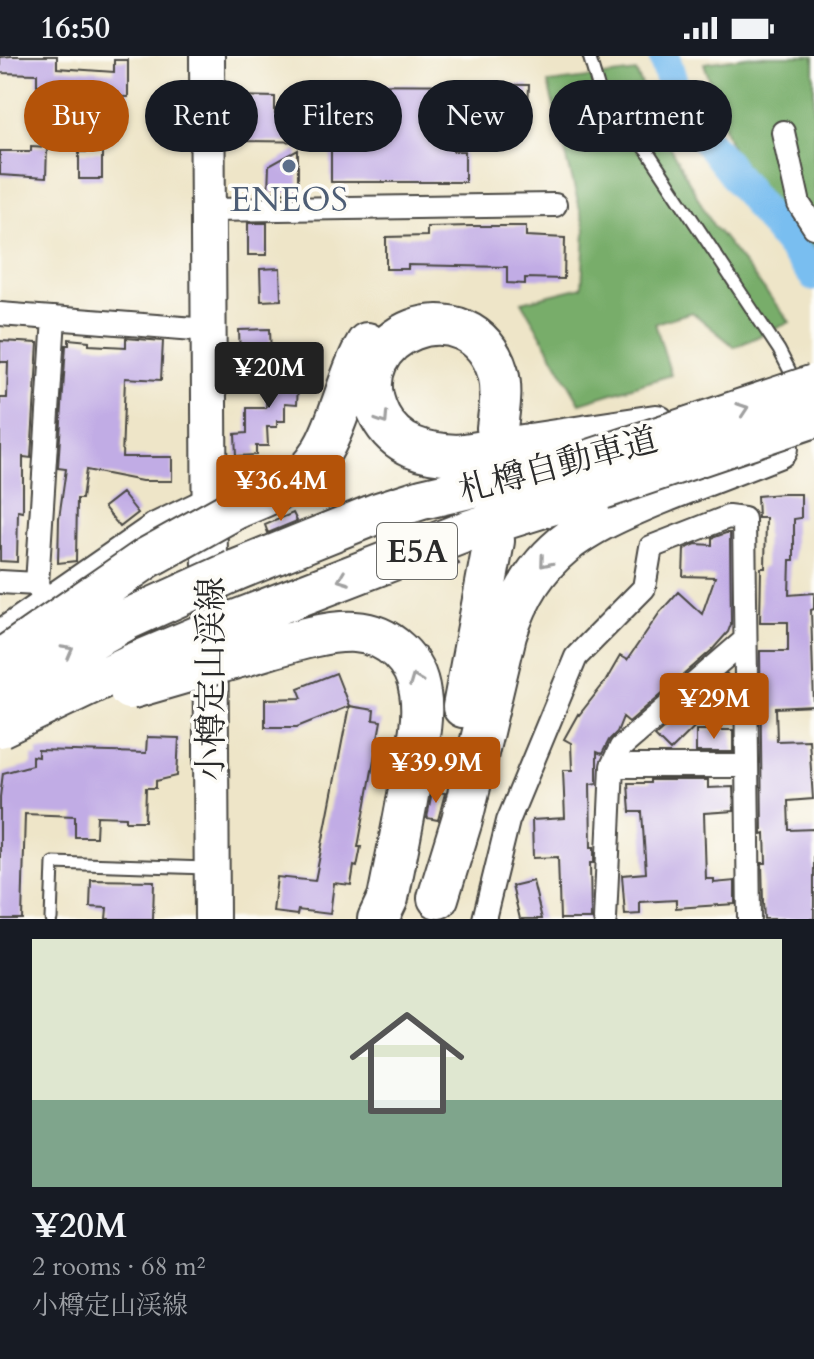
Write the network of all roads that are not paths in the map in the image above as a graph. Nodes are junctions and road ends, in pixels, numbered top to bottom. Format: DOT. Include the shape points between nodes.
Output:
graph roads {
  1 [pos="207,56"];
  2 [pos="589,56"];
  3 [pos="783,132"];
  4 [pos="555,205"];
  5 [pos="208,210"];
  6 [pos="814,227"];
  7 [pos="0,314"];
  8 [pos="54,318"];
  9 [pos="208,330"];
  10 [pos="814,385"];
  11 [pos="814,417"];
  12 [pos="814,434"];
  13 [pos="595,476"];
  14 [pos="222,503"];
  15 [pos="0,582"];
  16 [pos="41,593"];
  17 [pos="0,631"];
  18 [pos="236,640"];
  19 [pos="745,640"];
  20 [pos="0,660"];
  21 [pos="0,690"];
  22 [pos="0,727"];
  23 [pos="0,739"];
  24 [pos="612,766"];
  25 [pos="746,766"];
  26 [pos="212,868"];
  27 [pos="435,908"];
  28 [pos="51,919"];
  29 [pos="212,919"];
  30 [pos="378,919"];
  31 [pos="398,919"];
  32 [pos="484,919"];
  33 [pos="605,919"];
  34 [pos="749,919"];
  1 -- 5 [label="main road, 小樽定山渓線"];
  2 -- 11 [label="lane" via="601,96 649,154 771,337"];
  3 -- 6 [label="street" via="799,204"];
  4 -- 5 [label="street"];
  5 -- 9 [label="main road, 小樽定山渓線"];
  7 -- 8 [label="street"];
  8 -- 9 [label="street"];
  8 -- 16 [label="street"];
  9 -- 14 [label="main road, 小樽定山渓線"];
  13 -- 10 [label="highway, 札樽自動車道 / E5A, one-way, bridge" via="695,425"];
  11 -- 13 [label="highway, 札樽自動車道 / E5A, bridge"];
  12 -- 13 [label="highway"];
  14 -- 13 [label="highway, one-way" via="278,490 299,478 325,444 371,337 388,320 412,308 439,304 482,317 510,351 517,372 506,428 490,354 461,328 441,323 400,335 374,368 371,386 384,424 415,449 435,454"];
  13 -- 18 [label="highway, 札樽自動車道 / E5A, one-way"];
  21 -- 13 [label="highway, 札樽自動車道 / E5A, one-way, bridge" via="128,619 378,513"];
  13 -- 27 [label="highway, one-way" via="580,531 555,550 514,610"];
  14 -- 16 [label="street" via="153,525"];
  14 -- 20 [label="highway, bridge"];
  14 -- 26 [label="main road, 小樽定山渓線"];
  15 -- 16 [label="street"];
  16 -- 17 [label="street"];
  18 -- 22 [label="highway, 札樽自動車道 / E5A, bridge" via="128,666"];
  18 -- 23 [label="highway, bridge"];
  30 -- 18 [label="highway, one-way" via="388,898 420,730 420,691 411,667 386,640 358,632"];
  19 -- 24 [label="street" via="621,747"];
  19 -- 25 [label="street"];
  19 -- 32 [label="street" via="744,519 728,517 651,547 644,588 576,657 508,821"];
  24 -- 25 [label="street"];
  24 -- 33 [label="street"];
  25 -- 34 [label="street"];
  26 -- 28 [label="lane" via="53,863"];
  26 -- 29 [label="main road, 小樽定山渓線"];
  27 -- 31 [label="highway" via="442,817 484,546 407,900"];
}
